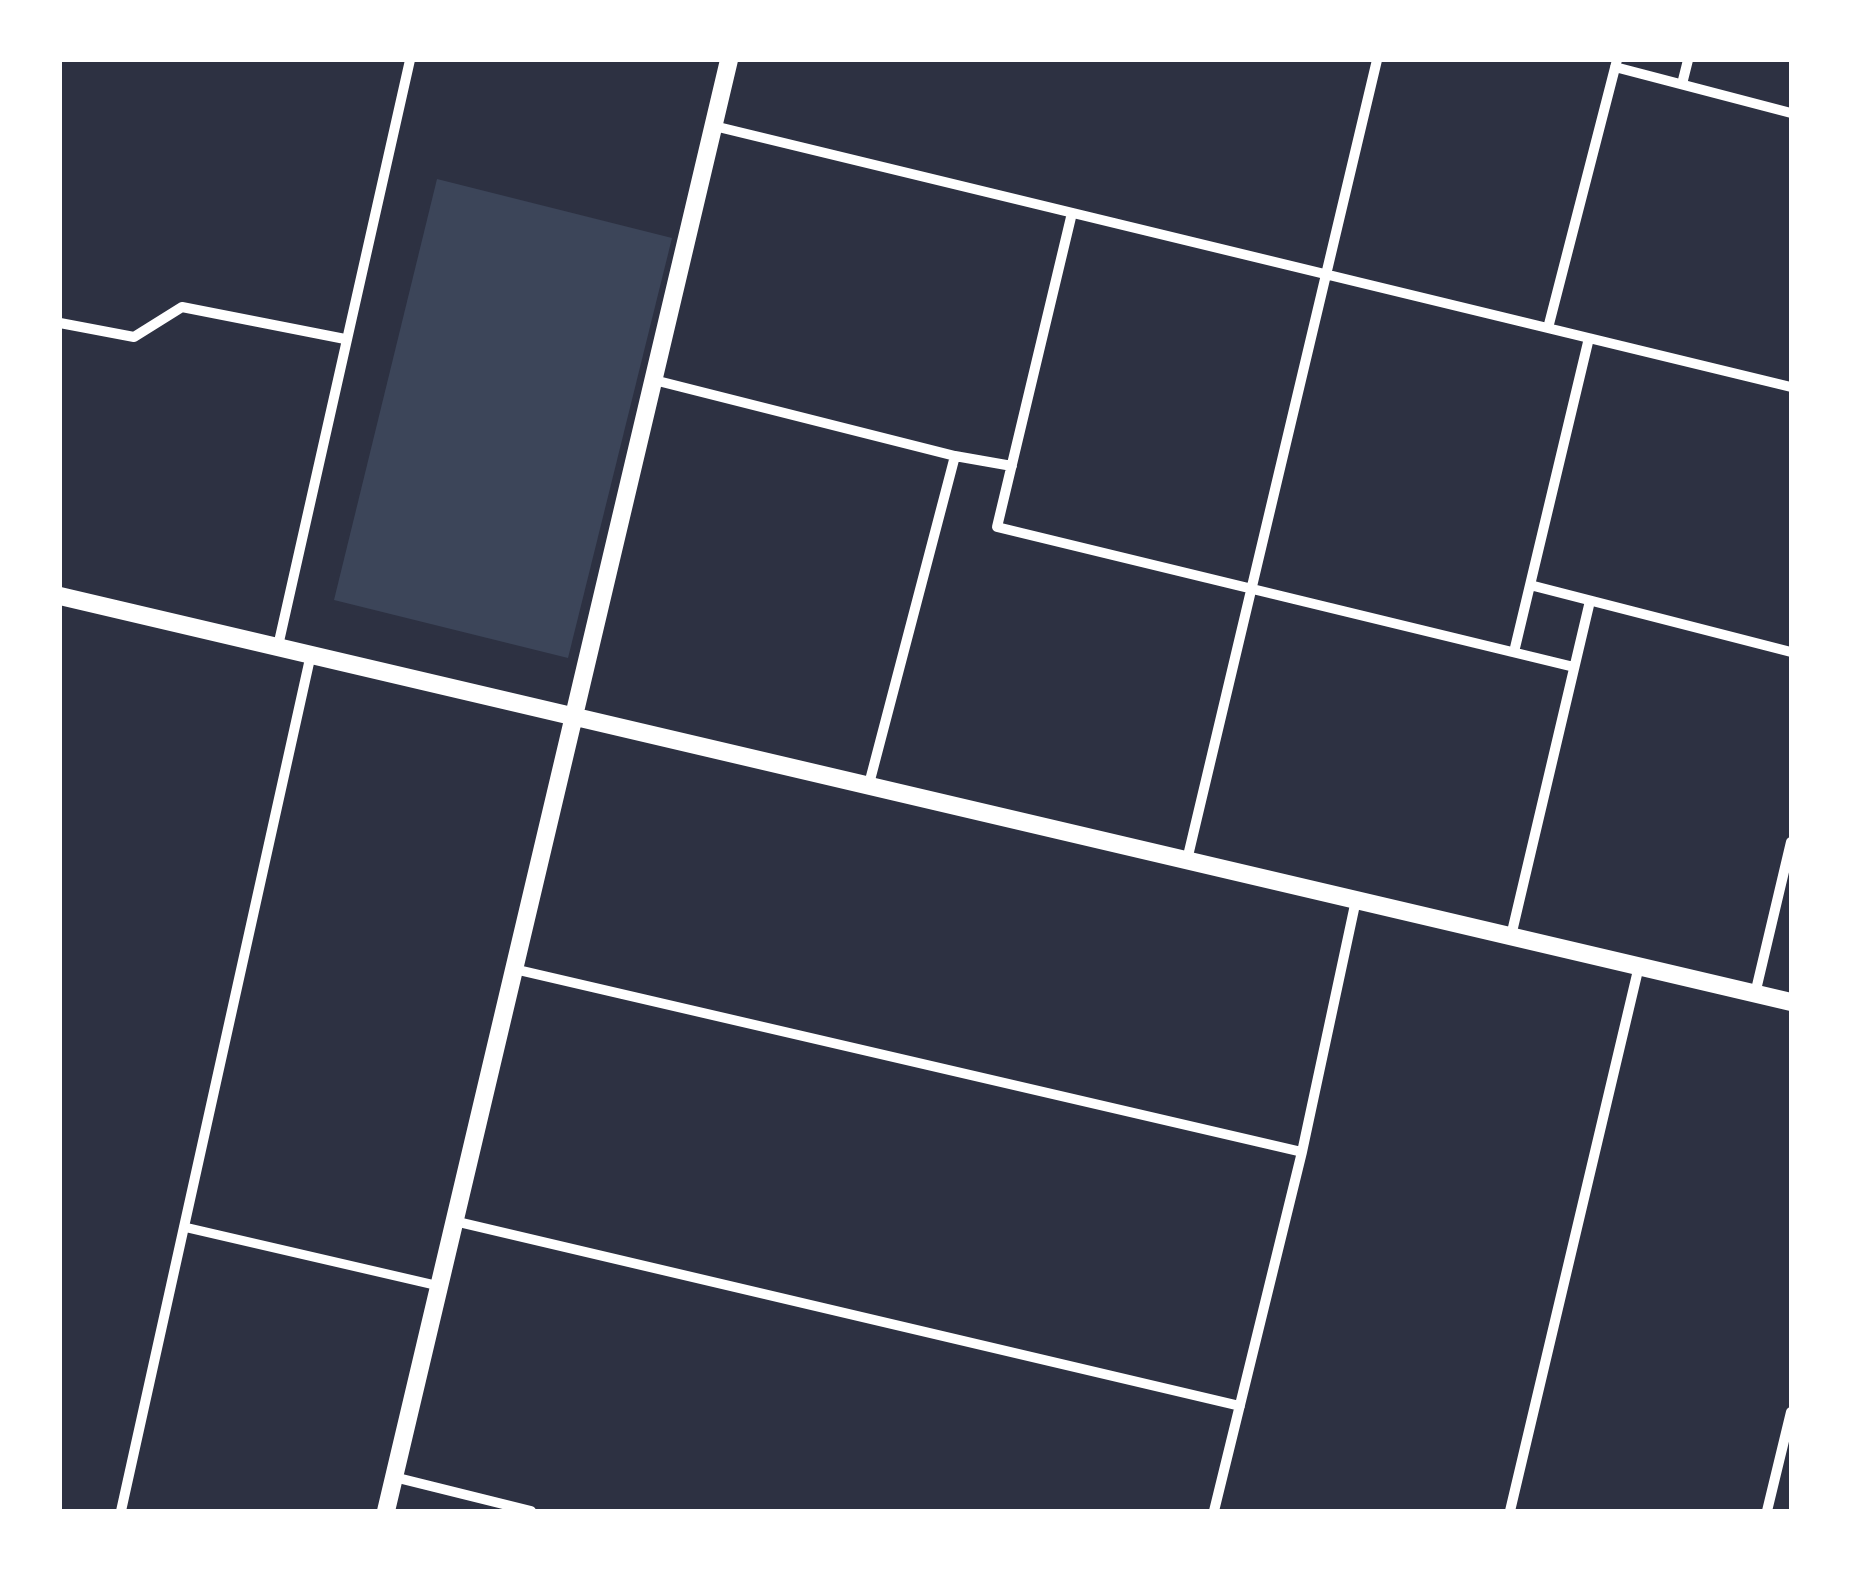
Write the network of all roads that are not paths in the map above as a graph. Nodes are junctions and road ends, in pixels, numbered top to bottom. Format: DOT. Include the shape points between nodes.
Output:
graph roads {
  1 [pos="410,60"];
  2 [pos="730,60"];
  3 [pos="1378,60"];
  4 [pos="1688,60"];
  5 [pos="1616,63"];
  6 [pos="1682,84"];
  7 [pos="1791,114"];
  8 [pos="714,126"];
  9 [pos="1072,213"];
  10 [pos="1326,274"];
  11 [pos="60,323"];
  12 [pos="1548,328"];
  13 [pos="1589,338"];
  14 [pos="346,339"];
  15 [pos="654,380"];
  16 [pos="1791,386"];
  17 [pos="955,456"];
  18 [pos="1012,466"];
  19 [pos="1530,585"];
  20 [pos="1252,588"];
  21 [pos="60,596"];
  22 [pos="1590,601"];
  23 [pos="278,646"];
  24 [pos="1514,652"];
  25 [pos="1791,652"];
  26 [pos="311,654"];
  27 [pos="1574,667"];
  28 [pos="573,718"];
  29 [pos="868,784"];
  30 [pos="1791,842"];
  31 [pos="1187,860"];
  32 [pos="1356,900"];
  33 [pos="1511,936"];
  34 [pos="1639,966"];
  35 [pos="514,969"];
  36 [pos="1755,994"];
  37 [pos="1791,1002"];
  38 [pos="1302,1152"];
  39 [pos="454,1221"];
  40 [pos="184,1227"];
  41 [pos="439,1286"];
  42 [pos="1240,1406"];
  43 [pos="1791,1412"];
  44 [pos="394,1477"];
  45 [pos="121,1511"];
  46 [pos="386,1511"];
  47 [pos="531,1511"];
  48 [pos="1214,1511"];
  49 [pos="1510,1511"];
  50 [pos="1767,1511"];
  1 -- 14 [label="street"];
  2 -- 8 [label="street"];
  3 -- 10 [label="street"];
  4 -- 6 [label="street"];
  5 -- 6 [label="street"];
  5 -- 12 [label="street"];
  6 -- 7 [label="street"];
  8 -- 9 [label="street"];
  8 -- 15 [label="street"];
  9 -- 10 [label="street"];
  9 -- 18 [label="street"];
  10 -- 12 [label="street"];
  10 -- 20 [label="street"];
  11 -- 14 [label="street" via="134,338 182,307"];
  12 -- 13 [label="street"];
  13 -- 16 [label="street"];
  13 -- 19 [label="street"];
  14 -- 23 [label="street"];
  15 -- 17 [label="street"];
  15 -- 28 [label="street"];
  17 -- 18 [label="street"];
  17 -- 29 [label="street"];
  18 -- 20 [label="street" via="997,527"];
  19 -- 22 [label="street"];
  19 -- 24 [label="street"];
  20 -- 24 [label="street"];
  20 -- 31 [label="street"];
  21 -- 23 [label="street"];
  22 -- 25 [label="street"];
  22 -- 27 [label="street"];
  23 -- 26 [label="street"];
  24 -- 27 [label="street"];
  26 -- 28 [label="street"];
  26 -- 40 [label="street"];
  27 -- 33 [label="street"];
  28 -- 29 [label="street"];
  28 -- 35 [label="street"];
  29 -- 31 [label="street"];
  30 -- 36 [label="street"];
  31 -- 32 [label="street"];
  32 -- 33 [label="street"];
  32 -- 38 [label="street"];
  33 -- 34 [label="street"];
  34 -- 36 [label="street"];
  34 -- 49 [label="street"];
  35 -- 38 [label="street"];
  35 -- 39 [label="street"];
  36 -- 37 [label="street"];
  38 -- 42 [label="street"];
  39 -- 41 [label="street"];
  39 -- 42 [label="street"];
  40 -- 41 [label="street"];
  40 -- 45 [label="street"];
  41 -- 44 [label="street"];
  42 -- 48 [label="street"];
  43 -- 50 [label="street"];
  44 -- 46 [label="street"];
  44 -- 47 [label="street"];
}
